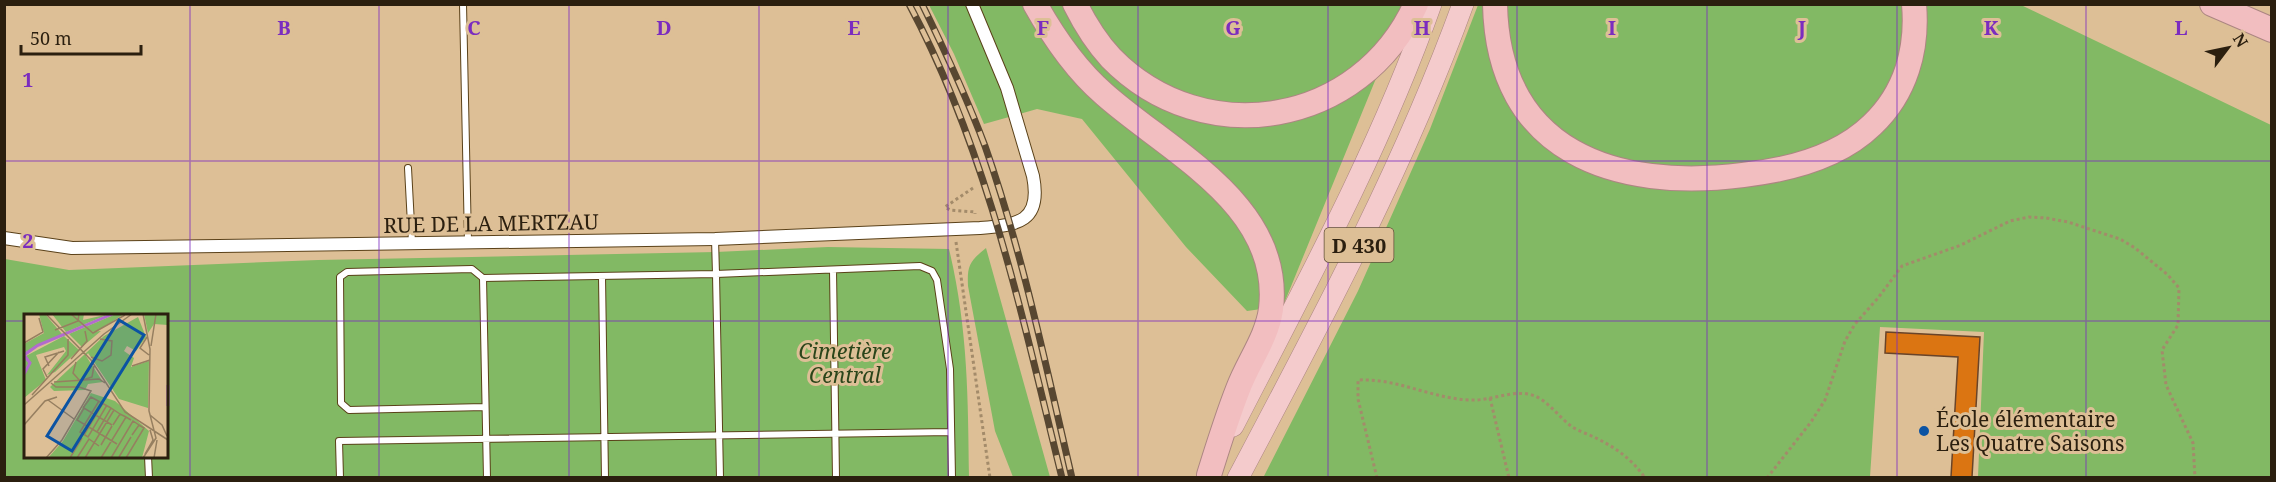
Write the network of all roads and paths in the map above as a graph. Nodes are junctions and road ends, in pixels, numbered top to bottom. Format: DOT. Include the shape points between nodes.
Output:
graph roads {
  1 [pos="463,4"];
  2 [pos="972,4"];
  3 [pos="1035,4"];
  4 [pos="1075,4"];
  5 [pos="1416,4"];
  6 [pos="1431,4"];
  7 [pos="1463,4"];
  8 [pos="1496,4"];
  9 [pos="1914,4"];
  10 [pos="2212,4"];
  11 [pos="2271,30"];
  12 [pos="408,168"];
  13 [pos="973,188"];
  14 [pos="978,228"];
  15 [pos="954,229"];
  16 [pos="4,238"];
  17 [pos="715,239"];
  18 [pos="468,242"];
  19 [pos="412,243"];
  20 [pos="833,270"];
  21 [pos="716,274"];
  22 [pos="602,277"];
  23 [pos="483,278"];
  24 [pos="1490,398"];
  25 [pos="485,407"];
  26 [pos="951,432"];
  27 [pos="836,434"];
  28 [pos="719,435"];
  29 [pos="604,436"];
  30 [pos="486,438"];
  31 [pos="148,458"];
  32 [pos="1208,476"];
  33 [pos="149,477"];
  34 [pos="340,477"];
  35 [pos="487,477"];
  36 [pos="605,477"];
  37 [pos="720,477"];
  38 [pos="836,477"];
  39 [pos="952,477"];
  40 [pos="990,477"];
  41 [pos="1238,477"];
  42 [pos="1377,477"];
  43 [pos="1509,477"];
  44 [pos="1645,477"];
  45 [pos="1767,477"];
  46 [pos="2195,477"];
  1 -- 18 [label="lane"];
  2 -- 14 [label="street, RUE DE LA MERTZAU" via="1007,88 1036,189 1033,208 1023,219 1005,226"];
  3 -- 32 [label="highway" via="1053,36 1104,94 1222,189 1256,234 1265,258 1271,284 1269,322 1238,388"];
  4 -- 5 [label="highway" via="1097,42 1148,87 1193,108 1241,116 1281,113 1339,91 1389,49"];
  6 -- 32 [label="highway, D 430" via="1360,174"];
  7 -- 41 [label="highway, D 430" via="1417,119 1351,262"];
  8 -- 9 [label="highway" via="1499,42 1507,70 1523,105 1548,134 1578,156 1616,170 1709,179 1803,163 1842,146 1873,124 1897,92 1907,69 1914,45"];
  10 -- 11 [label="highway"];
  12 -- 19 [label="lane"];
  13 -- 14 [label="path" via="945,207 975,212"];
  14 -- 15 [label="street, RUE DE LA MERTZAU"];
  15 -- 17 [label="street, RUE DE LA MERTZAU"];
  15 -- 40 [label="path"];
  16 -- 19 [label="street, RUE DE LA MERTZAU" via="72,248"];
  17 -- 18 [label="street, RUE DE LA MERTZAU"];
  17 -- 21 [label="lane"];
  18 -- 19 [label="street, RUE DE LA MERTZAU"];
  20 -- 21 [label="lane"];
  20 -- 26 [label="lane" via="920,266 932,271 937,280 950,369"];
  20 -- 27 [label="lane"];
  21 -- 22 [label="lane"];
  21 -- 28 [label="lane"];
  22 -- 23 [label="lane"];
  22 -- 29 [label="lane"];
  23 -- 25 [label="lane"];
  23 -- 25 [label="lane" via="472,269 347,272 340,277 341,403 349,410"];
  24 -- 42 [label="path" via="1445,398 1405,385 1359,380 1358,399"];
  24 -- 43 [label="path"];
  24 -- 44 [label="path" via="1517,393 1535,396 1572,426 1617,449"];
  25 -- 30 [label="lane"];
  26 -- 27 [label="lane"];
  26 -- 39 [label="lane"];
  27 -- 28 [label="lane"];
  27 -- 38 [label="lane"];
  28 -- 29 [label="lane"];
  28 -- 37 [label="lane"];
  29 -- 30 [label="lane"];
  29 -- 36 [label="lane"];
  30 -- 34 [label="lane" via="339,441"];
  30 -- 35 [label="lane"];
  31 -- 33 [label="lane"];
  45 -- 46 [label="path" via="1825,400 1845,341 1855,324 1902,266 1961,245 2010,221 2029,217 2068,222 2120,239 2179,288 2178,325 2162,350 2166,385 2193,443"];
}
